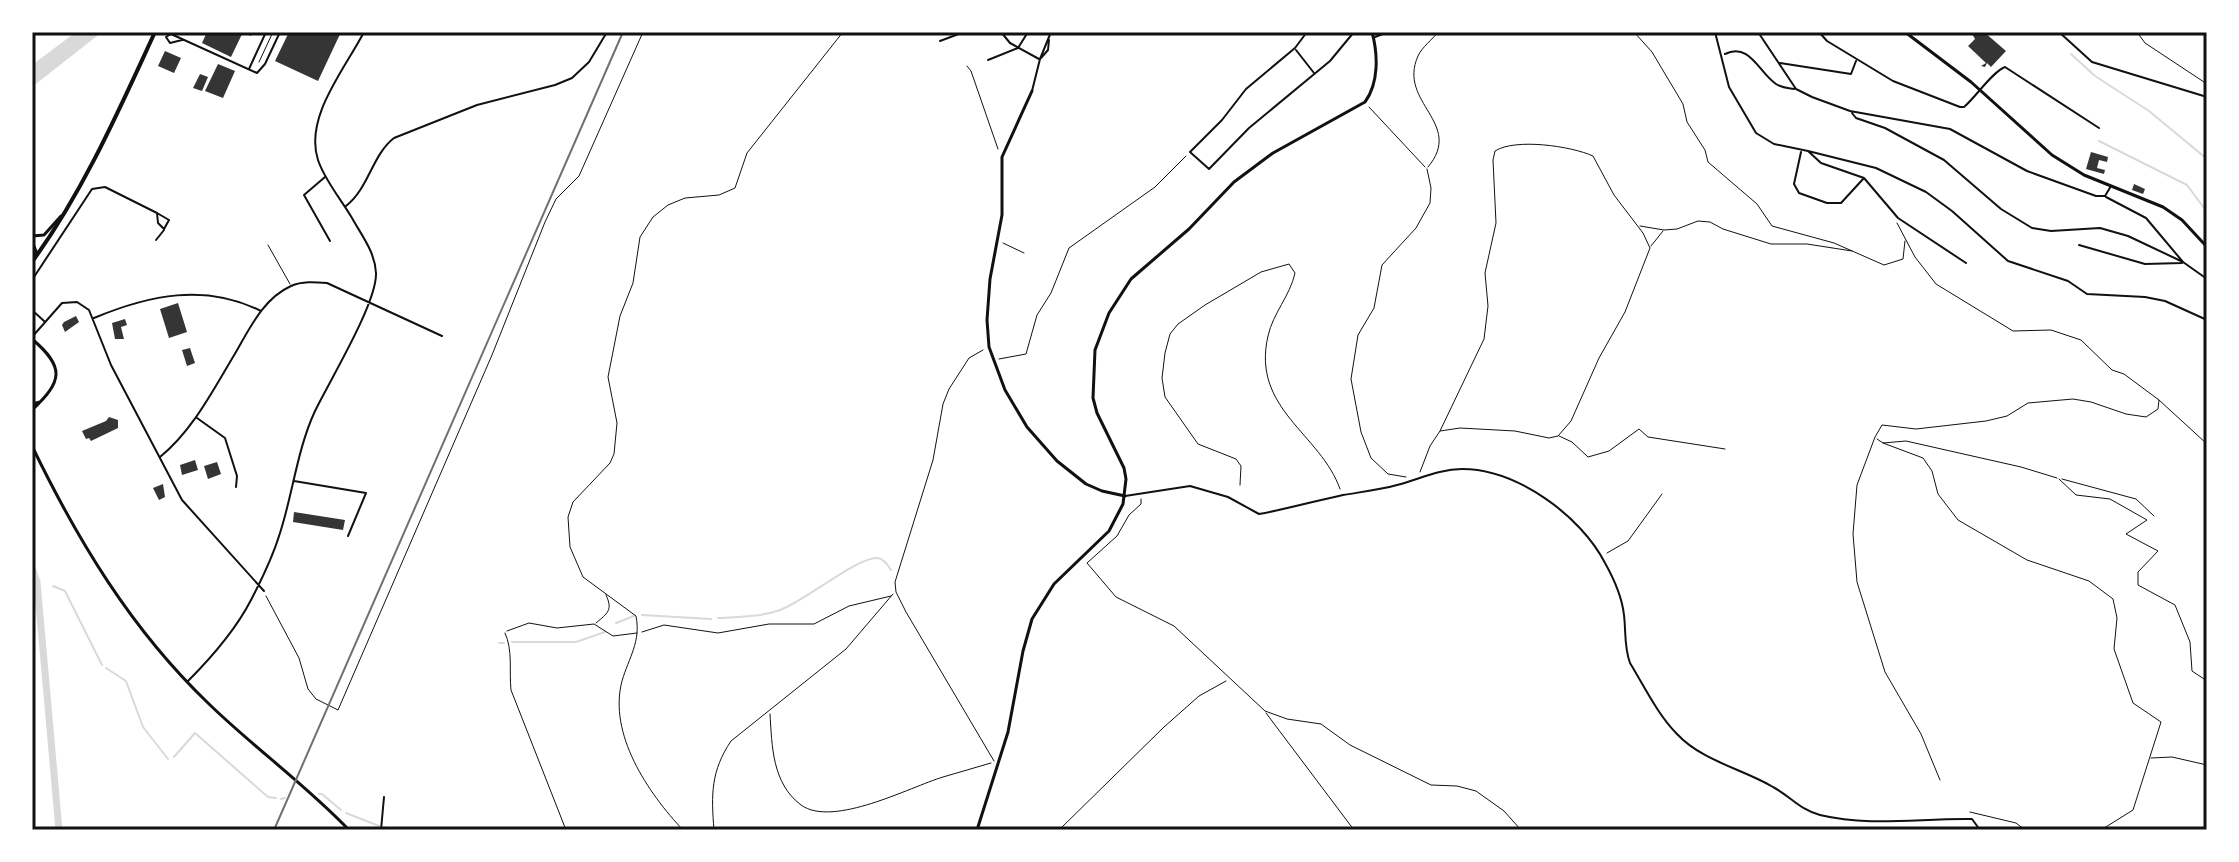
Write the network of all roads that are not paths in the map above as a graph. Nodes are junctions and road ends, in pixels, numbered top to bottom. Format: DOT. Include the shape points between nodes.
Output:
graph roads {
  1 [pos="155,32"];
  2 [pos="266,32"];
  3 [pos="280,32"];
  4 [pos="607,32"];
  5 [pos="963,32"];
  6 [pos="1001,32"];
  7 [pos="1028,32"];
  8 [pos="1051,32"];
  9 [pos="1307,32"];
  10 [pos="1354,32"];
  11 [pos="1372,32"];
  12 [pos="1388,32"];
  13 [pos="1715,32"];
  14 [pos="1758,32"];
  15 [pos="1819,32"];
  16 [pos="1905,32"];
  17 [pos="2059,32"];
  18 [pos="363,33"];
  19 [pos="955,33"];
  20 [pos="1374,38"];
  21 [pos="182,40"];
  22 [pos="940,41"];
  23 [pos="1018,48"];
  24 [pos="1295,48"];
  25 [pos="1725,54"];
  26 [pos="1040,59"];
  27 [pos="1857,59"];
  28 [pos="988,60"];
  29 [pos="1779,63"];
  30 [pos="249,70"];
  31 [pos="1315,74"];
  32 [pos="1796,89"];
  33 [pos="1032,91"];
  34 [pos="1982,91"];
  35 [pos="2207,97"];
  36 [pos="1850,111"];
  37 [pos="2099,128"];
  38 [pos="1802,150"];
  39 [pos="1808,151"];
  40 [pos="326,176"];
  41 [pos="1864,178"];
  42 [pos="2111,186"];
  43 [pos="2105,196"];
  44 [pos="345,206"];
  45 [pos="64,213"];
  46 [pos="157,213"];
  47 [pos="164,229"];
  48 [pos="32,239"];
  49 [pos="156,240"];
  50 [pos="330,241"];
  51 [pos="268,245"];
  52 [pos="2079,245"];
  53 [pos="2207,247"];
  54 [pos="34,259"];
  55 [pos="2183,262"];
  56 [pos="1966,263"];
  57 [pos="2207,279"];
  58 [pos="32,280"];
  59 [pos="291,286"];
  60 [pos="371,301"];
  61 [pos="32,310"];
  62 [pos="261,311"];
  63 [pos="93,319"];
  64 [pos="2207,320"];
  65 [pos="45,321"];
  66 [pos="442,336"];
  67 [pos="32,338"];
  68 [pos="33,409"];
  69 [pos="196,417"];
  70 [pos="32,446"];
  71 [pos="159,457"];
  72 [pos="293,481"];
  73 [pos="236,487"];
  74 [pos="1125,496"];
  75 [pos="348,536"];
  76 [pos="258,585"];
  77 [pos="264,591"];
  78 [pos="187,682"];
  79 [pos="384,797"];
  80 [pos="349,830"];
  81 [pos="381,830"];
  82 [pos="977,830"];
  83 [pos="1980,830"];
  1 -- 45 [label="main road"];
  2 -- 30 [label="street"];
  3 -- 30 [label="street" via="265,64 257,73"];
  4 -- 44 [label="street" via="572,78 477,105 394,138 384,145 364,184"];
  5 -- 19 [label="street"];
  6 -- 23 [label="street"];
  7 -- 23 [label="street"];
  8 -- 26 [label="street" via="1048,50"];
  9 -- 24 [label="street"];
  10 -- 31 [label="street"];
  11 -- 20 [label="main road"];
  12 -- 20 [label="street"];
  13 -- 38 [label="street" via="1729,87 1751,127 1768,142"];
  14 -- 29 [label="street"];
  15 -- 27 [label="street"];
  16 -- 34 [label="main road"];
  17 -- 35 [label="street" via="2092,62"];
  18 -- 40 [label="street" via="318,122 317,152"];
  19 -- 22 [label="street"];
  20 -- 74 [label="main road" via="1376,69 1365,102 1249,169 1119,293 1095,350 1093,385 1097,413 1124,468"];
  21 -- 30 [label="street"];
  23 -- 26 [label="street"];
  23 -- 28 [label="street"];
  24 -- 31 [label="street"];
  24 -- 31 [label="street" via="1246,89 1190,152 1209,169"];
  25 -- 32 [label="street" via="1737,51 1752,57 1773,82"];
  26 -- 33 [label="street"];
  27 -- 29 [label="street" via="1851,74"];
  27 -- 34 [label="street" via="1893,81 1960,107"];
  29 -- 32 [label="street"];
  32 -- 36 [label="street"];
  33 -- 74 [label="main road" via="1002,157 989,347 1017,411 1057,461 1086,484"];
  34 -- 37 [label="street" via="2005,67"];
  34 -- 42 [label="main road" via="2052,155"];
  36 -- 43 [label="street" via="1950,129 2027,171"];
  36 -- 55 [label="street" via="1944,160 2032,228 2100,228"];
  38 -- 39 [label="street"];
  38 -- 41 [label="street" via="1794,184 1799,193 1841,203"];
  39 -- 41 [label="street" via="1821,163"];
  39 -- 64 [label="street" via="1876,168 1926,192 2008,261 2068,281 2087,294 2165,301"];
  40 -- 44 [label="street"];
  40 -- 50 [label="street" via="304,195"];
  41 -- 56 [label="street" via="1898,218"];
  42 -- 43 [label="street"];
  42 -- 53 [label="main road" via="2163,207"];
  43 -- 55 [label="street" via="2146,218"];
  44 -- 60 [label="street" via="371,251 376,271"];
  45 -- 48 [label="main road" via="44,235"];
  45 -- 54 [label="main road"];
  46 -- 47 [label="street"];
  46 -- 47 [label="street" via="169,220"];
  46 -- 58 [label="street" via="105,187 92,189"];
  47 -- 49 [label="street"];
  48 -- 54 [label="main road"];
  51 -- 59 [label="lane"];
  52 -- 55 [label="street" via="2145,264"];
  55 -- 57 [label="street"];
  59 -- 60 [label="street" via="327,283"];
  59 -- 62 [label="street"];
  60 -- 66 [label="street"];
  60 -- 72 [label="street" via="314,413"];
  61 -- 65 [label="street"];
  62 -- 63 [label="street" via="219,296 179,294 140,301"];
  62 -- 69 [label="street"];
  63 -- 65 [label="street" via="85,306 71,301"];
  63 -- 71 [label="street"];
  65 -- 67 [label="street"];
  67 -- 68 [label="main road" via="52,358 57,373 53,388"];
  69 -- 71 [label="street"];
  69 -- 73 [label="street" via="225,438"];
  70 -- 78 [label="main road" via="94,563 134,621"];
  71 -- 76 [label="street" via="182,500"];
  72 -- 75 [label="street" via="366,493"];
  72 -- 76 [label="street" via="281,532"];
  74 -- 82 [label="main road" via="1109,531 1054,584 1032,619 1013,714"];
  74 -- 83 [label="street" via="1190,486 1228,497 1259,514 1433,472 1488,472 1565,512 1600,554 1624,610 1630,663 1677,735 1695,749 1820,815 1882,823 1972,819"];
  76 -- 77 [label="street"];
  76 -- 78 [label="street" via="241,619"];
  78 -- 80 [label="main road"];
  79 -- 81 [label="street"];
}
